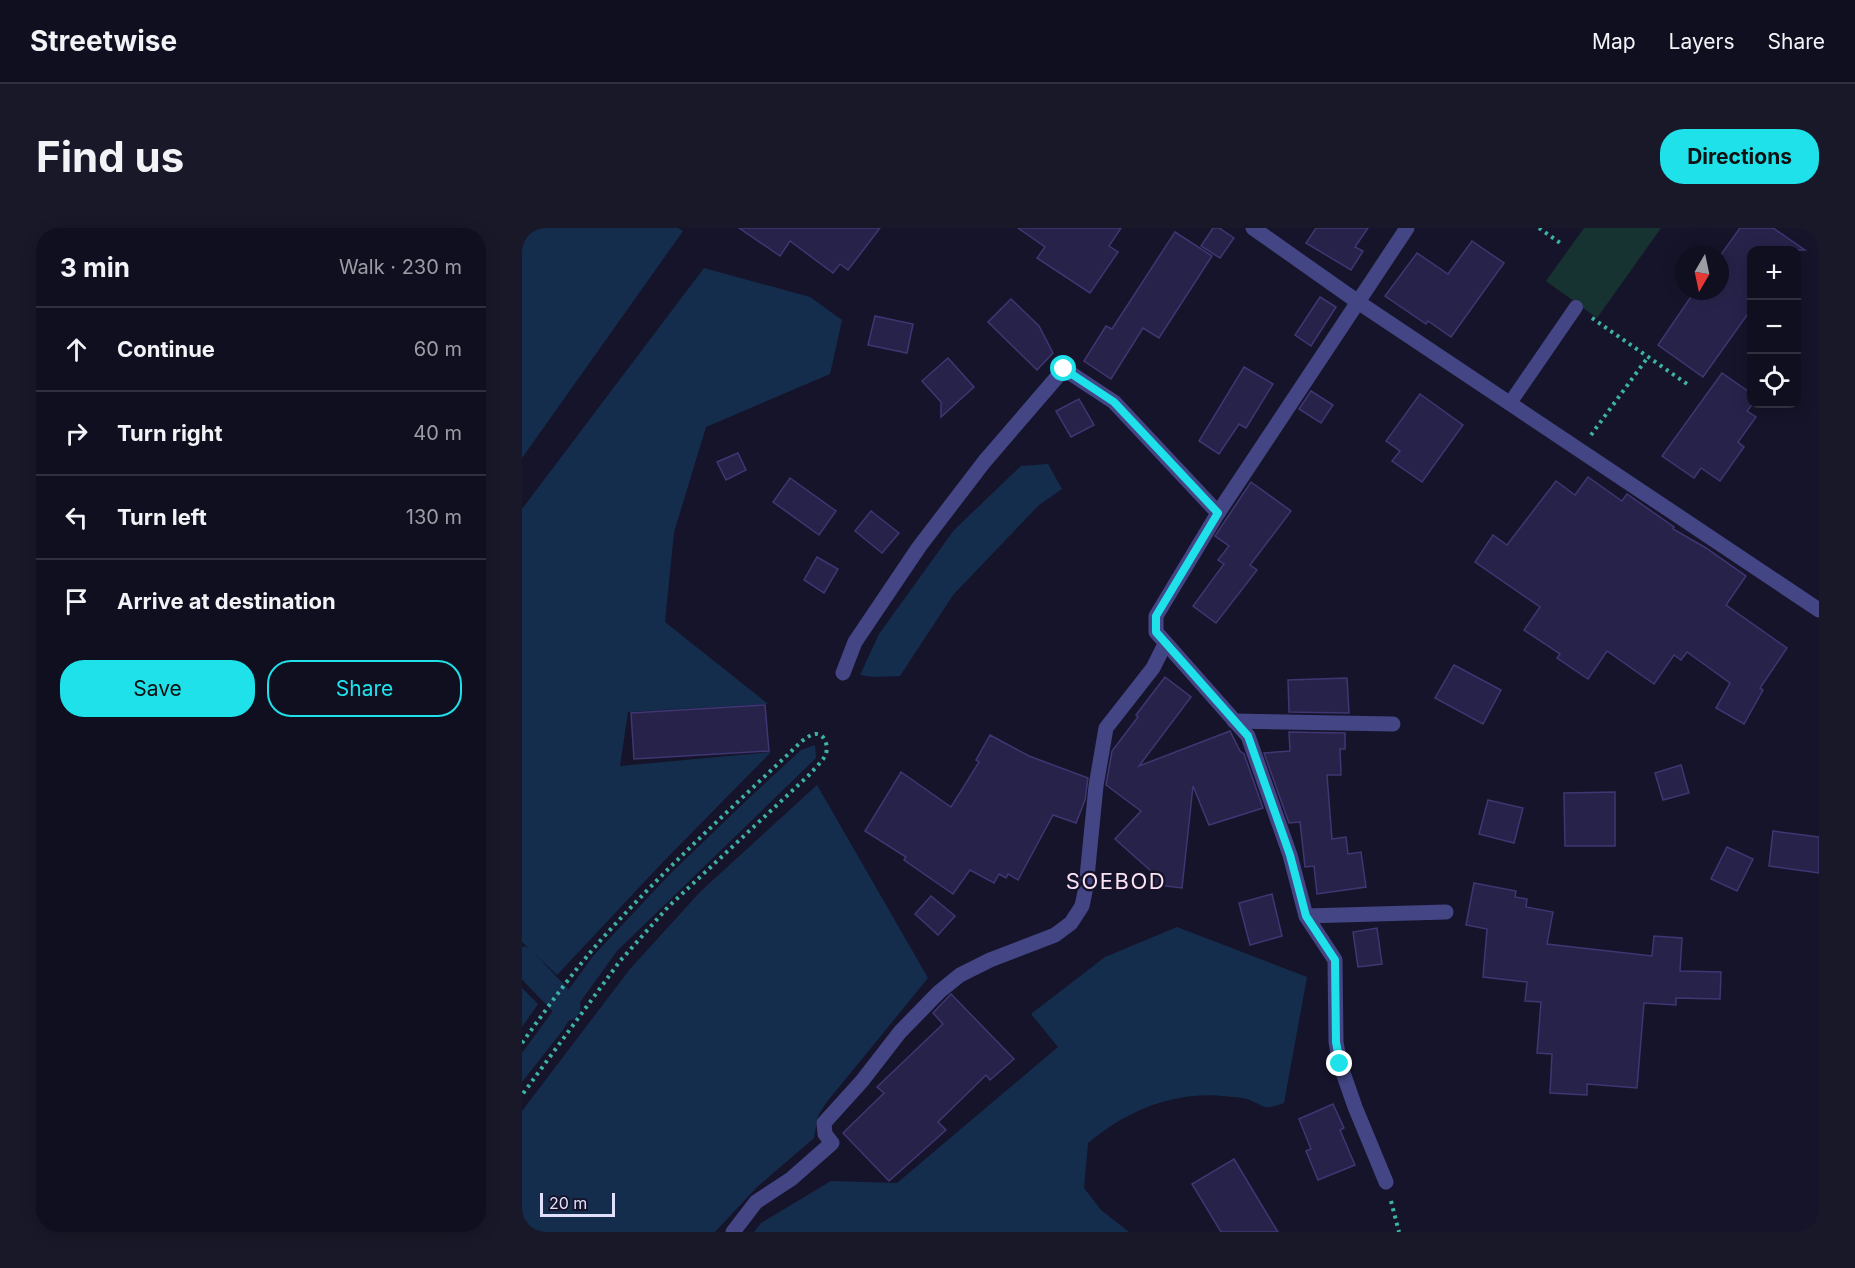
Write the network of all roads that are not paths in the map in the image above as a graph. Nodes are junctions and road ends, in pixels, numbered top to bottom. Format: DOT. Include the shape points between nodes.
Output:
graph roads {
  1 [pos="1253,228"];
  2 [pos="1407,228"];
  3 [pos="1358,302"];
  4 [pos="1576,307"];
  5 [pos="1510,403"];
  6 [pos="1218,513"];
  7 [pos="1819,610"];
  8 [pos="1165,644"];
  9 [pos="843,673"];
  10 [pos="1234,721"];
  11 [pos="1393,724"];
  12 [pos="1446,912"];
  13 [pos="1306,916"];
  14 [pos="1386,1182"];
  15 [pos="733,1232"];
  1 -- 3 [label="street"];
  2 -- 3 [label="street"];
  3 -- 5 [label="street"];
  3 -- 6 [label="street"];
  4 -- 5 [label="lane"];
  5 -- 7 [label="street"];
  6 -- 8 [label="street" via="1156,616 1156,632"];
  6 -- 9 [label="street" via="1114,402 1064,369 984,462 919,547 855,642"];
  8 -- 10 [label="street"];
  8 -- 15 [label="street" via="1153,668 1106,728 1086,887 1082,906 1071,923 1054,935 960,975 939,992 824,1123 825,1134 832,1143 791,1179 756,1202"];
  10 -- 11 [label="street"];
  10 -- 13 [label="street" via="1248,736 1290,855"];
  12 -- 13 [label="street"];
  13 -- 14 [label="street" via="1335,960 1340,1064"];
}
